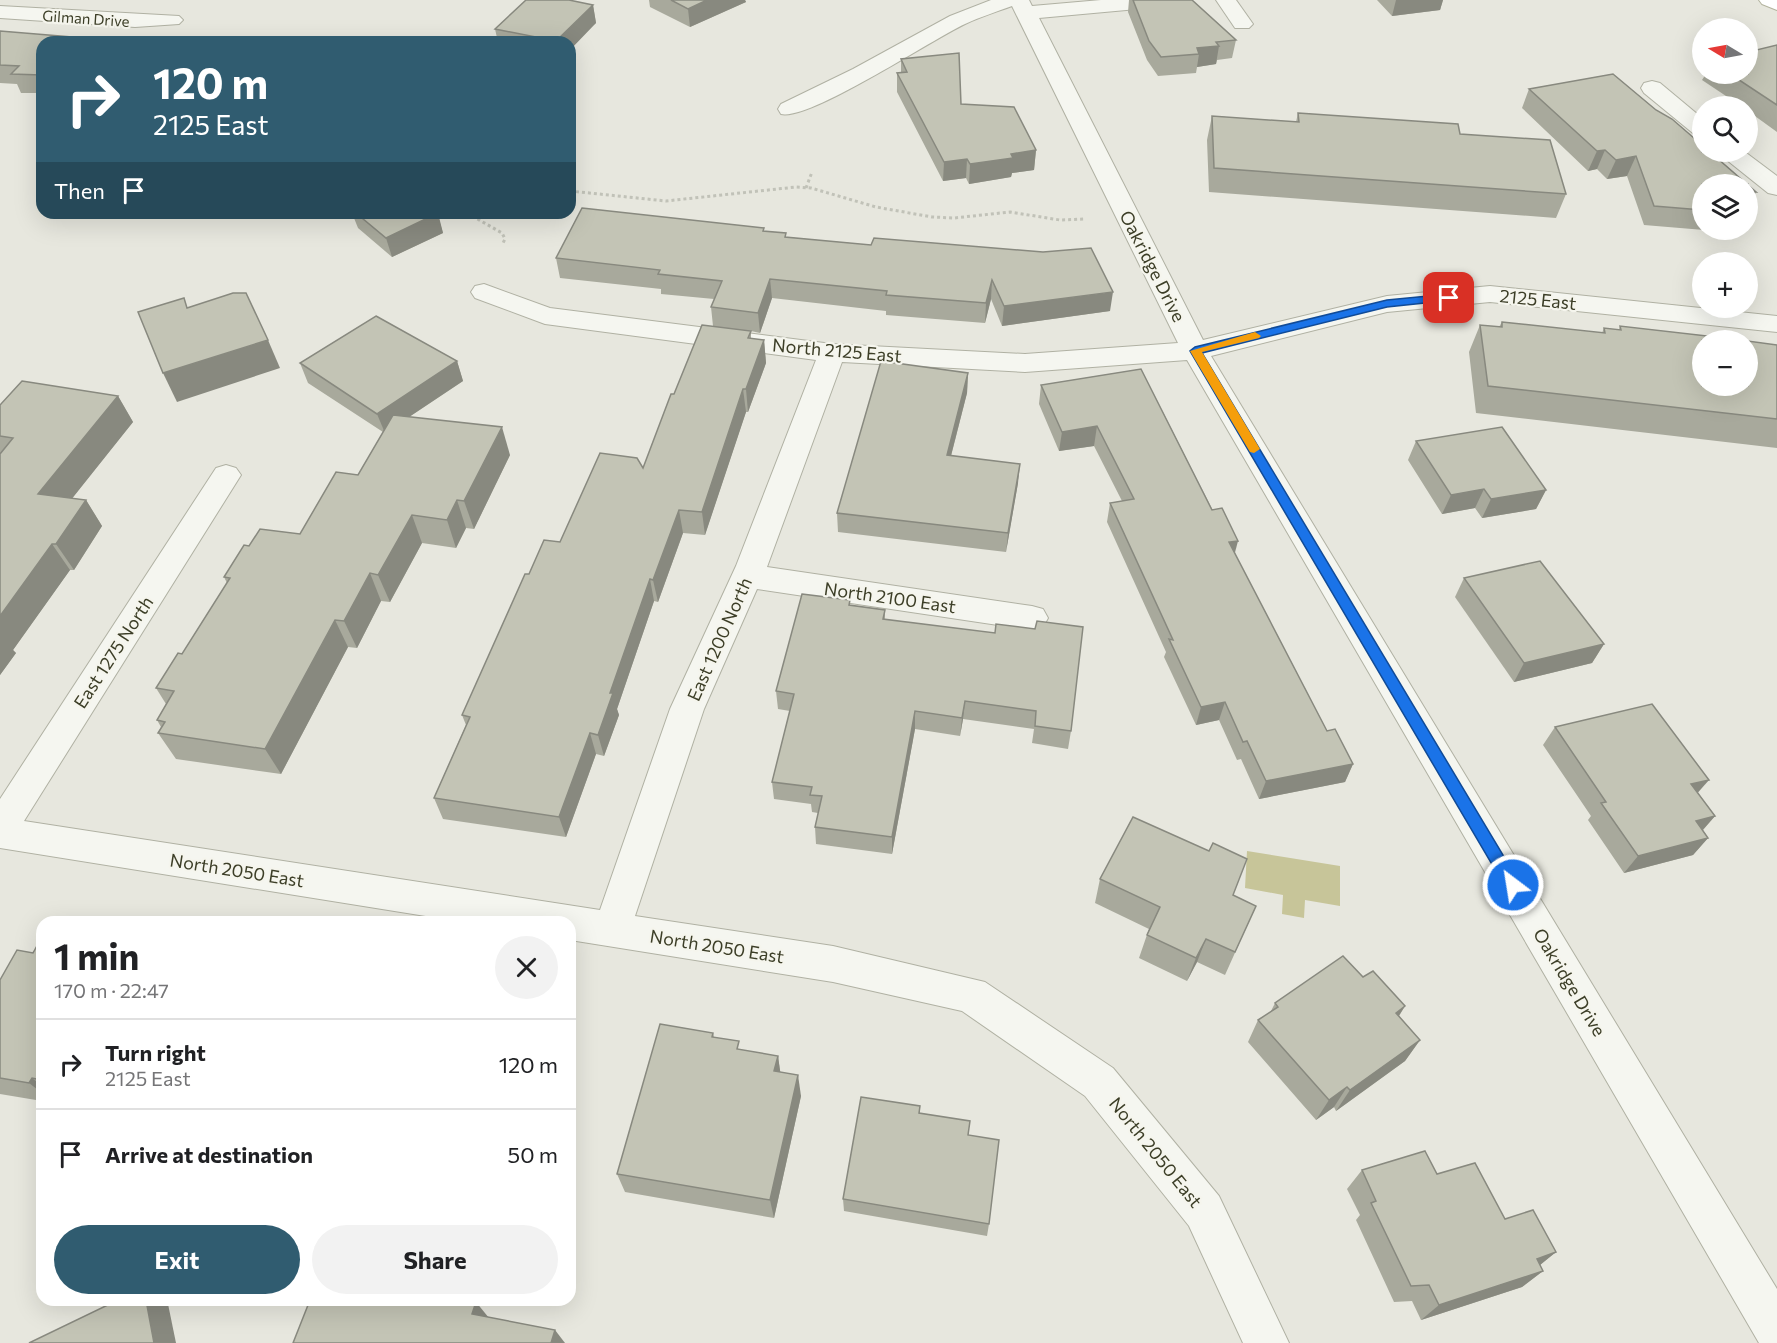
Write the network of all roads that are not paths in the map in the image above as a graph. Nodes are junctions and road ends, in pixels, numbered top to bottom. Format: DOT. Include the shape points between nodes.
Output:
graph roads {
  1 [pos="156,0"];
  2 [pos="1170,0"];
  3 [pos="1226,0"];
  4 [pos="1769,0"];
  5 [pos="1019,4"];
  6 [pos="1777,4"];
  7 [pos="0,12"];
  8 [pos="172,20"];
  9 [pos="135,21"];
  10 [pos="1242,24"];
  11 [pos="1652,88"];
  12 [pos="789,109"];
  13 [pos="1692,121"];
  14 [pos="1744,162"];
  15 [pos="1777,188"];
  16 [pos="484,292"];
  17 [pos="1777,324"];
  18 [pos="1195,351"];
  19 [pos="832,353"];
  20 [pos="226,475"];
  21 [pos="747,576"];
  22 [pos="1032,618"];
  23 [pos="0,831"];
  24 [pos="536,916"];
  25 [pos="576,922"];
  26 [pos="612,928"];
  27 [pos="1777,1331"];
  28 [pos="1266,1343"];
  1 -- 9 [label="street"];
  2 -- 5 [label="street"];
  3 -- 10 [label="street"];
  4 -- 6 [label="main road"];
  5 -- 12 [label="street" via="957,20"];
  5 -- 18 [label="street, Oakridge Drive"];
  7 -- 9 [label="street, Gilman Drive"];
  8 -- 9 [label="street, Gilman Drive"];
  11 -- 13 [label="street"];
  14 -- 15 [label="street"];
  16 -- 19 [label="street, North 2125 East" via="545,316"];
  17 -- 18 [label="street, 2125 East" via="1490,294 1387,304"];
  18 -- 19 [label="street, North 2125 East" via="1025,363"];
  18 -- 27 [label="street, Oakridge Drive"];
  19 -- 21 [label="street, East 1200 North"];
  20 -- 23 [label="street, East 1275 North"];
  21 -- 22 [label="street, North 2100 East"];
  21 -- 26 [label="street, East 1200 North" via="687,709"];
  23 -- 24 [label="street, North 2050 East"];
  25 -- 26 [label="street, North 2050 East"];
  26 -- 28 [label="street, North 2050 East" via="833,964 971,995 1099,1082 1204,1211"];
}
